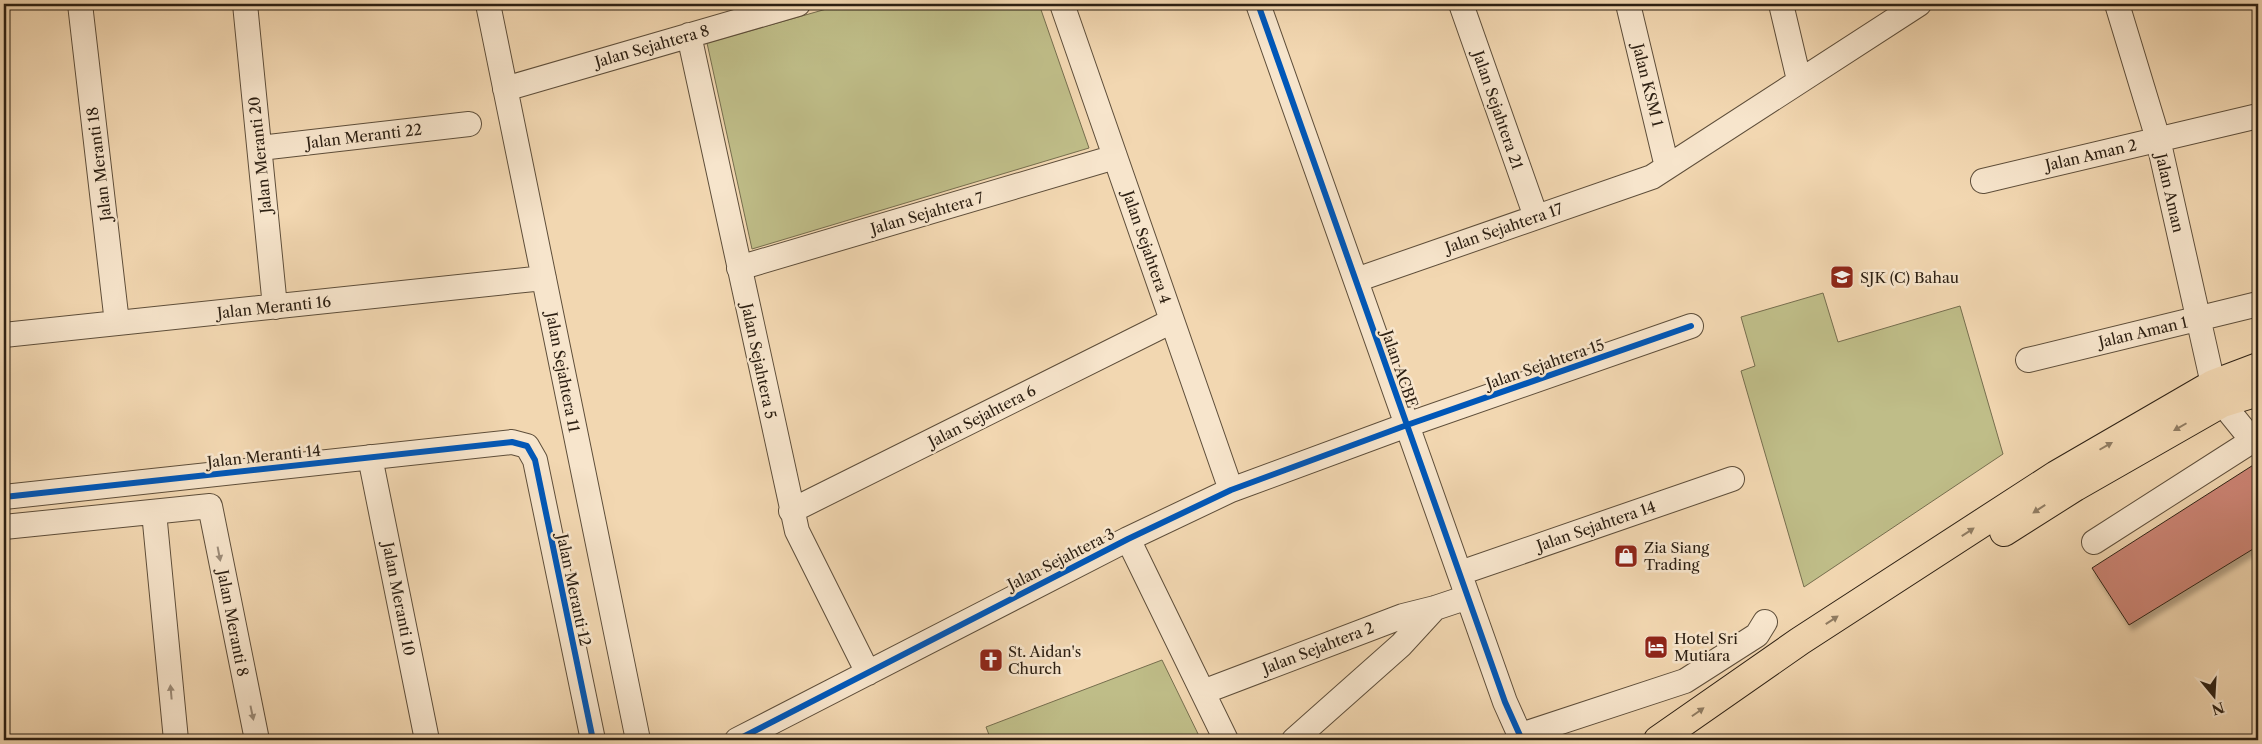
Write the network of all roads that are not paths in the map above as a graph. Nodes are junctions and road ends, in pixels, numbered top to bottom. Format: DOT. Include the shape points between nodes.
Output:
graph roads {
  1 [pos="80,4"];
  2 [pos="245,4"];
  3 [pos="488,4"];
  4 [pos="798,4"];
  5 [pos="1062,4"];
  6 [pos="1258,4"];
  7 [pos="1461,4"];
  8 [pos="1628,4"];
  9 [pos="1781,4"];
  10 [pos="1919,4"];
  11 [pos="2117,4"];
  12 [pos="689,36"];
  13 [pos="1799,80"];
  14 [pos="505,89"];
  15 [pos="2258,116"];
  16 [pos="469,124"];
  17 [pos="2158,140"];
  18 [pos="260,148"];
  19 [pos="1116,158"];
  20 [pos="1660,172"];
  21 [pos="1983,181"];
  22 [pos="1536,217"];
  23 [pos="739,268"];
  24 [pos="544,278"];
  25 [pos="1356,280"];
  26 [pos="2258,304"];
  27 [pos="275,307"];
  28 [pos="2199,319"];
  29 [pos="1172,321"];
  30 [pos="117,323"];
  31 [pos="1691,326"];
  32 [pos="4,335"];
  33 [pos="2028,360"];
  34 [pos="2258,367"];
  35 [pos="2258,392"];
  36 [pos="2218,394"];
  37 [pos="1407,425"];
  38 [pos="2255,439"];
  39 [pos="527,446"];
  40 [pos="370,457"];
  41 [pos="1732,479"];
  42 [pos="1232,490"];
  43 [pos="4,497"];
  44 [pos="792,511"];
  45 [pos="154,512"];
  46 [pos="4,527"];
  47 [pos="1128,539"];
  48 [pos="2094,542"];
  49 [pos="1460,574"];
  50 [pos="1468,597"];
  51 [pos="1435,608"];
  52 [pos="1766,622"];
  53 [pos="868,673"];
  54 [pos="1203,692"];
  55 [pos="1518,739"];
  56 [pos="176,740"];
  57 [pos="257,740"];
  58 [pos="428,740"];
  59 [pos="593,740"];
  60 [pos="638,740"];
  61 [pos="738,740"];
  62 [pos="1226,740"];
  63 [pos="1294,740"];
  64 [pos="1658,740"];
  65 [pos="1690,740"];
  1 -- 30 [label="street, Jalan Meranti 18"];
  2 -- 18 [label="street, Jalan Meranti 20"];
  3 -- 14 [label="street, Jalan Sejahtera 11"];
  4 -- 12 [label="street, Jalan Sejahtera 8"];
  5 -- 19 [label="street, Jalan Sejahtera 4"];
  6 -- 25 [label="street, Jalan ACBE"];
  7 -- 22 [label="street, Jalan Sejahtera 21"];
  8 -- 20 [label="street, Jalan KSM 1"];
  9 -- 13 [label="street"];
  10 -- 13 [label="street, Jalan Sejahtera 17"];
  11 -- 17 [label="street, Jalan Aman"];
  12 -- 14 [label="street, Jalan Sejahtera 8"];
  12 -- 23 [label="street, Jalan Sejahtera 5"];
  13 -- 20 [label="street, Jalan Sejahtera 17"];
  14 -- 24 [label="street, Jalan Sejahtera 11"];
  15 -- 17 [label="street, Jalan Aman 2"];
  16 -- 18 [label="street, Jalan Meranti 22"];
  17 -- 21 [label="street, Jalan Aman 2"];
  17 -- 28 [label="street, Jalan Aman"];
  18 -- 27 [label="street, Jalan Meranti 20"];
  19 -- 23 [label="street, Jalan Sejahtera 7"];
  19 -- 29 [label="street, Jalan Sejahtera 4"];
  20 -- 22 [label="street, Jalan Sejahtera 17"];
  22 -- 25 [label="street, Jalan Sejahtera 17"];
  23 -- 44 [label="street, Jalan Sejahtera 5"];
  24 -- 27 [label="street, Jalan Meranti 16"];
  24 -- 60 [label="street, Jalan Sejahtera 11"];
  25 -- 37 [label="street, Jalan ACBE"];
  26 -- 28 [label="street, Jalan Aman 1"];
  27 -- 30 [label="street, Jalan Meranti 16"];
  28 -- 33 [label="street, Jalan Aman 1"];
  28 -- 36 [label="street, Jalan Aman"];
  29 -- 42 [label="street, Jalan Sejahtera 4"];
  29 -- 44 [label="street, Jalan Sejahtera 6"];
  30 -- 32 [label="street, Jalan Meranti 16"];
  31 -- 37 [label="street, Jalan Sejahtera 15"];
  34 -- 36 [label="main road"];
  35 -- 36 [label="main road"];
  36 -- 38 [label="street"];
  64 -- 36 [label="main road, one-way" via="1800,641 2048,480"];
  36 -- 65 [label="main road, one-way" via="1810,655"];
  37 -- 42 [label="street, Jalan Sejahtera 3"];
  37 -- 49 [label="street, Jalan ACBE"];
  38 -- 48 [label="street"];
  39 -- 40 [label="street, Jalan Meranti 14" via="512,442"];
  39 -- 59 [label="street, Jalan Meranti 12" via="535,460"];
  40 -- 43 [label="street, Jalan Meranti 14"];
  40 -- 58 [label="street, Jalan Meranti 10"];
  41 -- 49 [label="street, Jalan Sejahtera 14"];
  42 -- 47 [label="street, Jalan Sejahtera 3"];
  44 -- 53 [label="street, Jalan Sejahtera 5" via="805,550"];
  45 -- 46 [label="street"];
  56 -- 45 [label="street, one-way"];
  45 -- 57 [label="street, Jalan Meranti 8, one-way" via="210,506"];
  47 -- 53 [label="street, Jalan Sejahtera 3"];
  47 -- 54 [label="street"];
  49 -- 50 [label="street, Jalan ACBE"];
  50 -- 51 [label="street, Jalan Sejahtera 2"];
  50 -- 55 [label="street, Jalan ACBE"];
  51 -- 54 [label="street, Jalan Sejahtera 2" via="1403,616"];
  51 -- 63 [label="street, Jalan Sejahtera 2" via="1401,645"];
  52 -- 55 [label="street" via="1756,635 1685,681"];
  53 -- 61 [label="street, Jalan Sejahtera 3"];
  54 -- 62 [label="street"];
}
